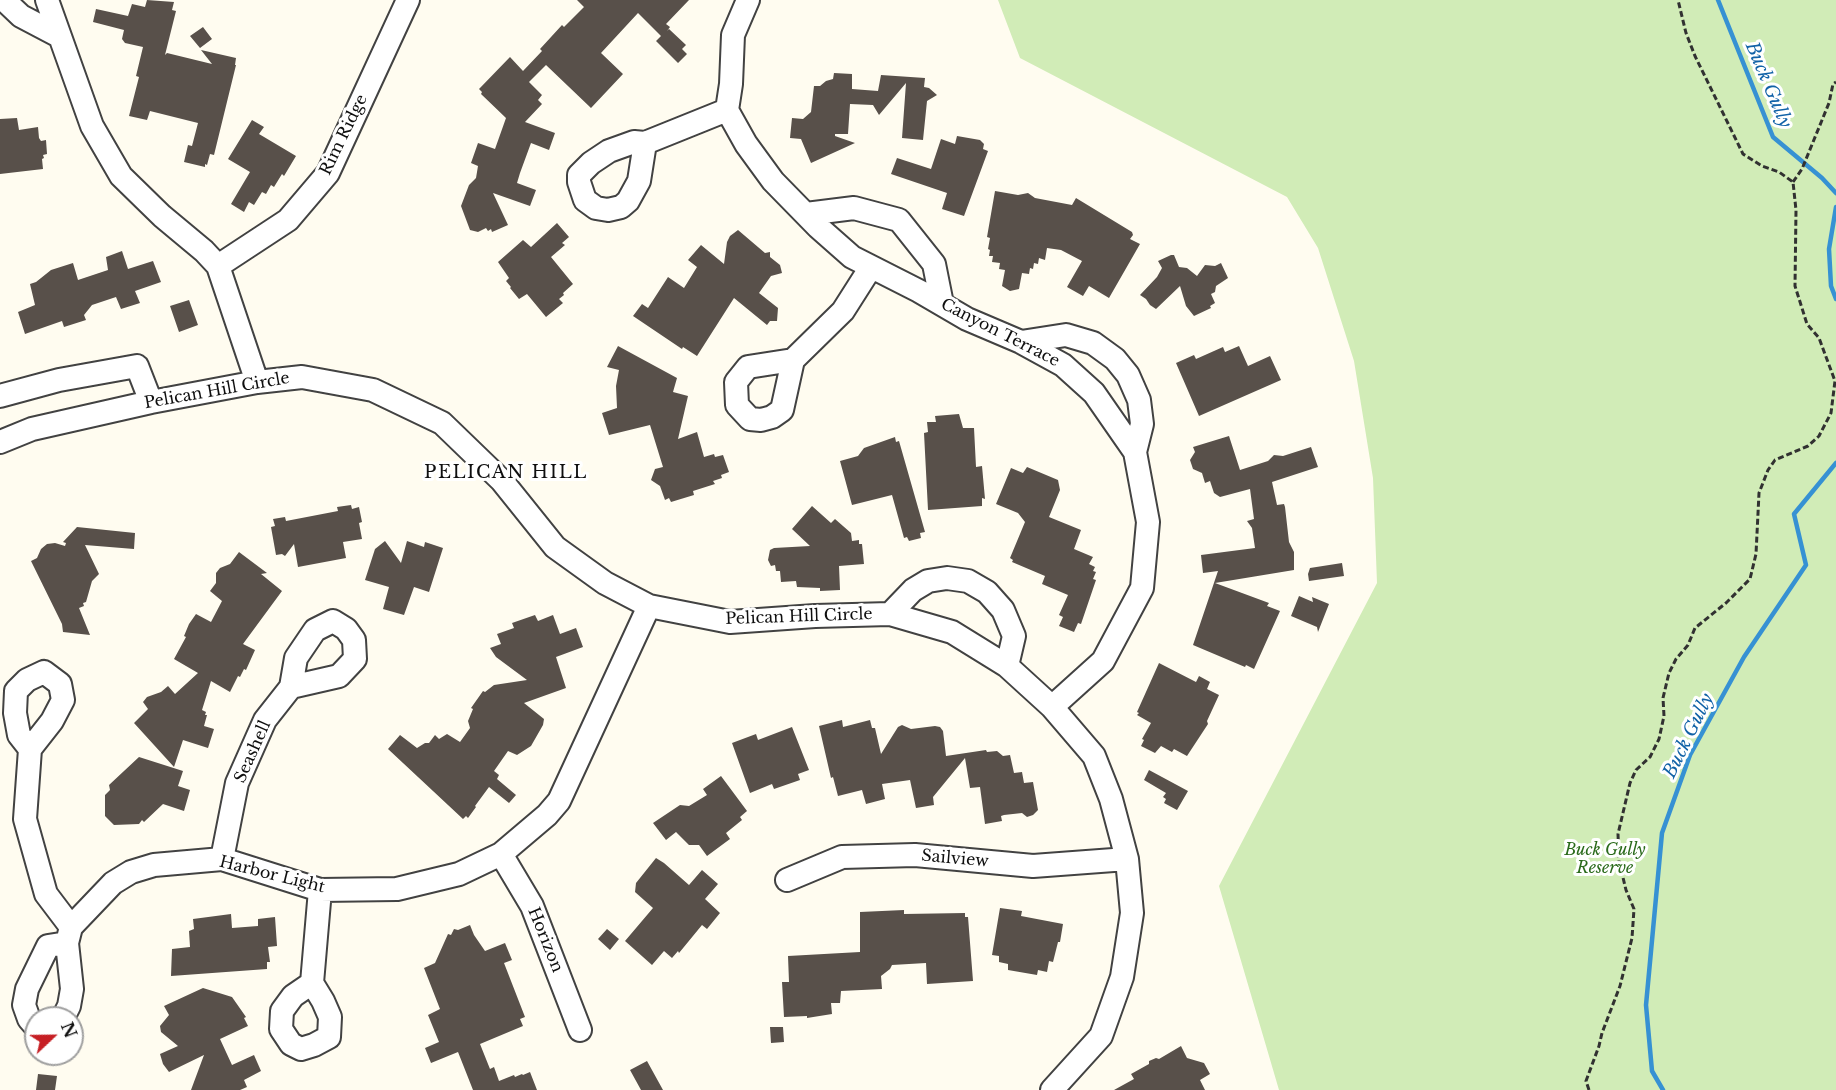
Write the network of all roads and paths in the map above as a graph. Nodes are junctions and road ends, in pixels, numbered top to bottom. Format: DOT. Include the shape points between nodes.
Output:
graph roads {
  1 [pos="4,0"];
  2 [pos="47,0"];
  3 [pos="408,0"];
  4 [pos="748,0"];
  5 [pos="1678,0"];
  6 [pos="59,36"];
  7 [pos="1836,82"];
  8 [pos="727,110"];
  9 [pos="645,143"];
  10 [pos="1793,182"];
  11 [pos="806,214"];
  12 [pos="218,266"];
  13 [pos="871,267"];
  14 [pos="942,304"];
  15 [pos="1021,342"];
  16 [pos="793,360"];
  17 [pos="256,382"];
  18 [pos="0,396"];
  19 [pos="151,402"];
  20 [pos="0,442"];
  21 [pos="1135,452"];
  22 [pos="649,606"];
  23 [pos="890,614"];
  24 [pos="1006,666"];
  25 [pos="291,687"];
  26 [pos="1052,707"];
  27 [pos="30,749"];
  28 [pos="501,854"];
  29 [pos="222,859"];
  30 [pos="1127,859"];
  31 [pos="787,880"];
  32 [pos="321,890"];
  33 [pos="69,935"];
  34 [pos="312,983"];
  35 [pos="24,1006"];
  36 [pos="69,1006"];
  37 [pos="580,1030"];
  38 [pos="1053,1090"];
  39 [pos="1589,1090"];
  1 -- 6 [label="street" via="21,16"];
  2 -- 6 [label="street"];
  3 -- 12 [label="street, Rim Ridge" via="328,173 288,220"];
  4 -- 8 [label="street" via="733,35"];
  5 -- 10 [label="path" via="1695,56 1743,154"];
  6 -- 12 [label="street" via="92,126 121,176"];
  7 -- 10 [label="path" via="1802,169"];
  8 -- 9 [label="street"];
  8 -- 11 [label="street, Canyon Terrace" via="773,181"];
  10 -- 39 [label="path" via="1795,286 1807,324 1819,338 1831,367 1835,381 1832,413 1819,436 1808,446 1775,460 1768,470 1759,493 1756,554 1750,579 1695,628 1669,673 1659,739 1650,757 1636,770 1621,816 1619,861 1634,909 1632,938 1620,986 1586,1081"];
  11 -- 13 [label="street, Canyon Terrace" via="852,257"];
  11 -- 14 [label="street" via="854,208 899,220 934,264"];
  12 -- 17 [label="street"];
  13 -- 14 [label="street, Canyon Terrace"];
  13 -- 16 [label="street" via="843,311"];
  14 -- 15 [label="street, Canyon Terrace"];
  15 -- 21 [label="street, Canyon Terrace" via="1063,365 1094,393"];
  15 -- 21 [label="street" via="1066,335 1094,343 1115,359 1128,375 1139,400 1142,424"];
  17 -- 19 [label="street, Pelican Hill Circle"];
  17 -- 22 [label="street, Pelican Hill Circle" via="302,377 373,390 442,423 502,481 555,547 605,584"];
  18 -- 19 [label="street" via="59,380 137,366"];
  19 -- 20 [label="street, Pelican Hill Circle" via="32,429"];
  21 -- 26 [label="street, Canyon Terrace" via="1148,522 1142,588 1103,661"];
  22 -- 23 [label="street, Pelican Hill Circle" via="730,622"];
  22 -- 28 [label="street, Harbor Light" via="559,801"];
  23 -- 24 [label="street, Pelican Hill Circle" via="952,632"];
  23 -- 24 [label="street" via="913,590 928,581 969,581 987,592 1003,610 1014,636"];
  24 -- 26 [label="street, Pelican Hill Circle"];
  25 -- 29 [label="street, Seashell" via="265,720 237,783"];
  26 -- 30 [label="street, Pelican Hill Circle" via="1094,756 1111,799"];
  27 -- 33 [label="street" via="25,819 45,894"];
  28 -- 32 [label="street, Harbor Light" via="459,874 397,889"];
  28 -- 37 [label="street, Horizon" via="532,906"];
  29 -- 32 [label="street, Harbor Light"];
  29 -- 33 [label="street, Harbor Light" via="131,872 113,883"];
  30 -- 31 [label="street, Sailview" via="1033,866 915,855 842,857"];
  30 -- 38 [label="street, Pelican Hill Circle" via="1132,913 1122,977 1101,1036"];
  32 -- 34 [label="street"];
  33 -- 35 [label="street, Harbor Light" via="48,946 27,989"];
  33 -- 36 [label="street"];
}
